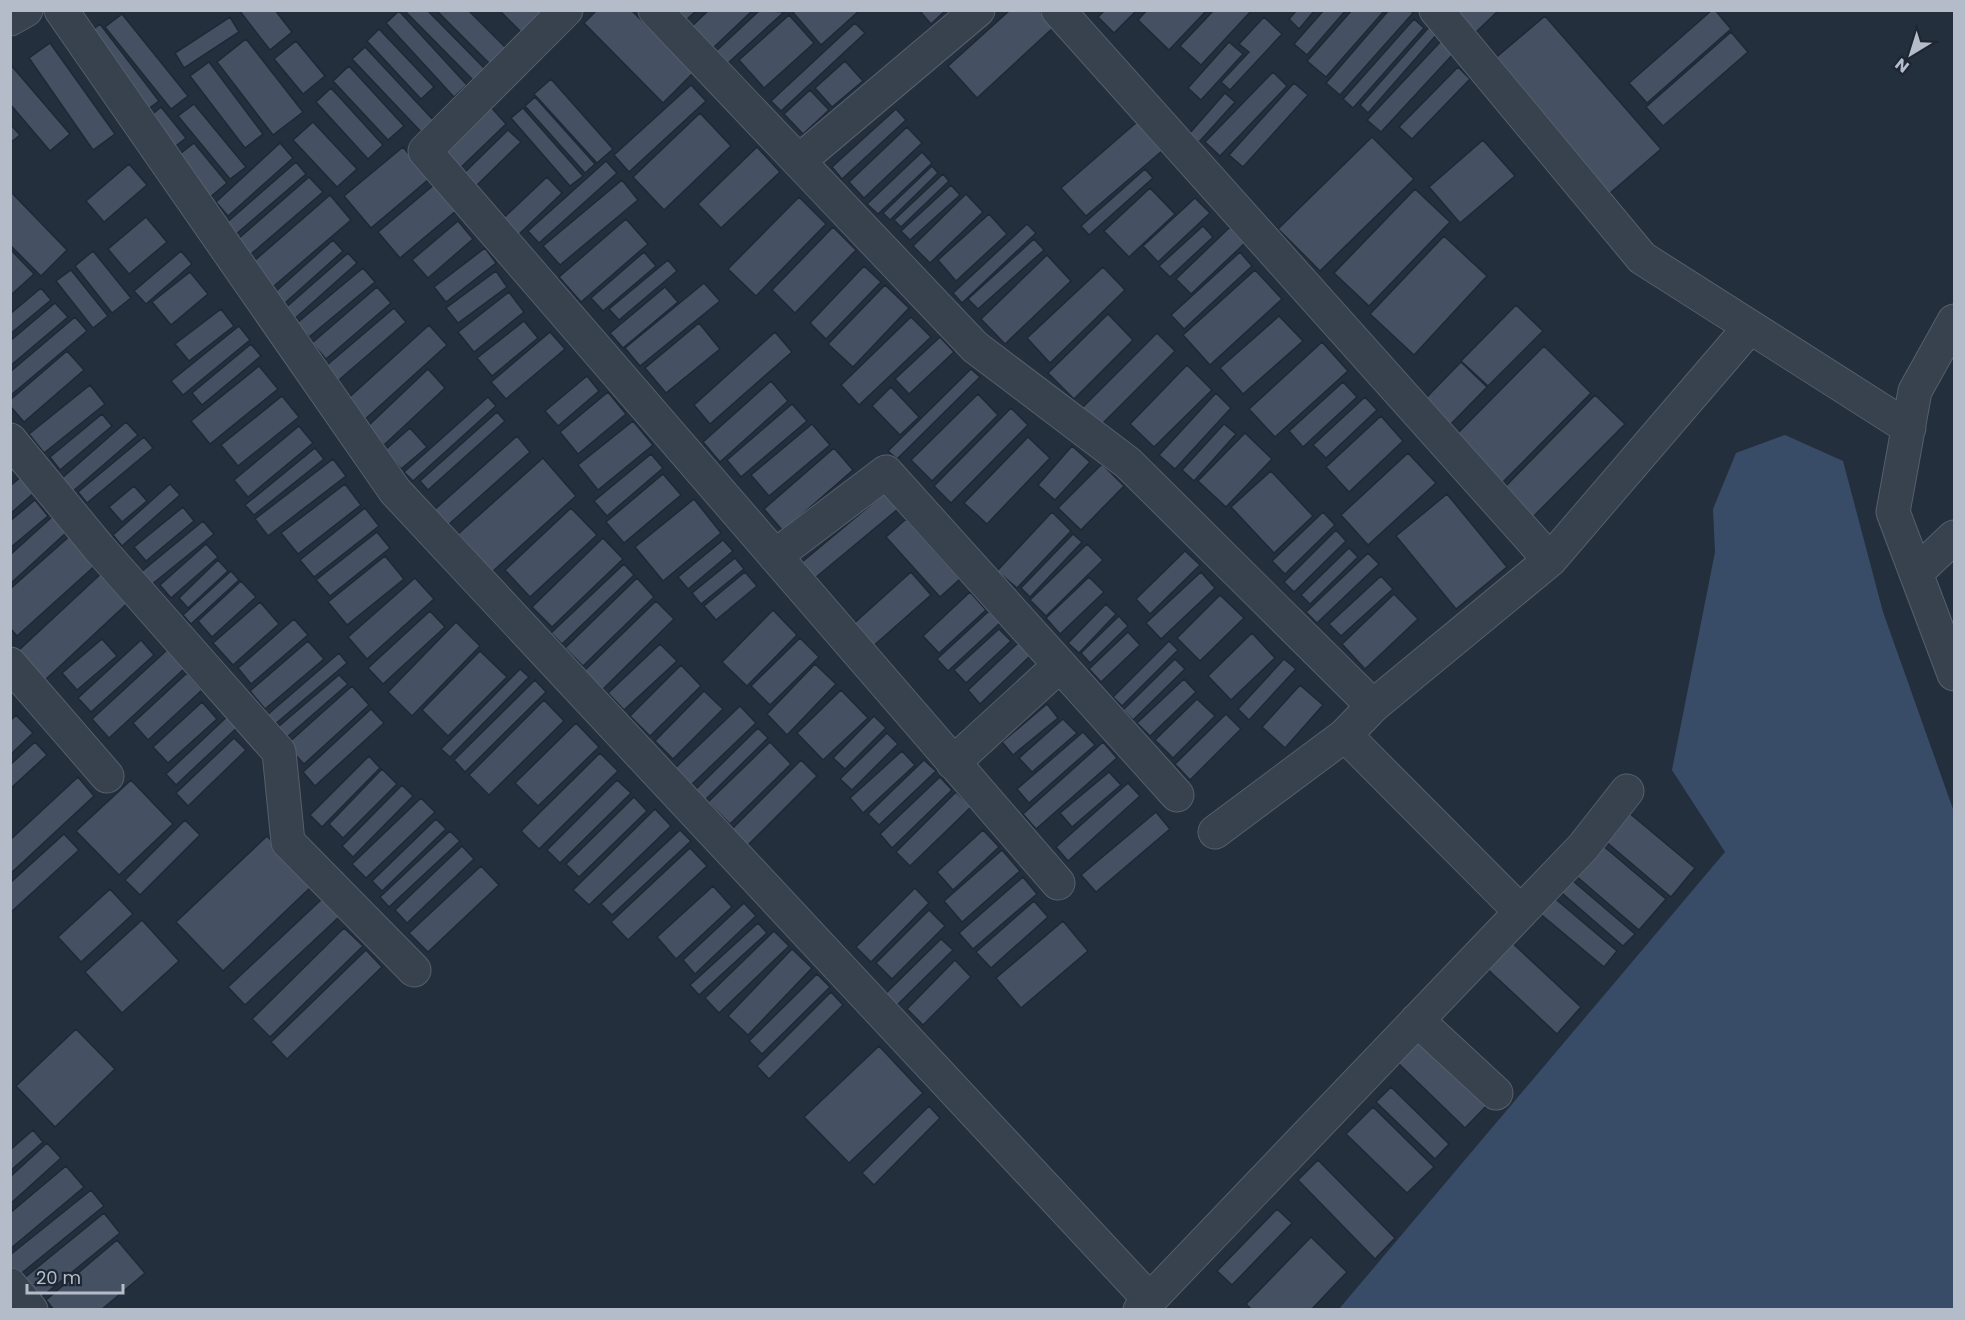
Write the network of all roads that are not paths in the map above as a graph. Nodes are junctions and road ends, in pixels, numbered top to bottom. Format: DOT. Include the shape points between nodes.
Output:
graph roads {
  1 [pos="26,10"];
  2 [pos="61,10"];
  3 [pos="566,10"];
  4 [pos="655,10"];
  5 [pos="978,10"];
  6 [pos="1058,10"];
  7 [pos="1436,10"];
  8 [pos="10,19"];
  9 [pos="799,161"];
  10 [pos="1954,321"];
  11 [pos="1750,327"];
  12 [pos="1909,428"];
  13 [pos="10,440"];
  14 [pos="1954,537"];
  15 [pos="775,556"];
  16 [pos="1550,560"];
  17 [pos="1916,573"];
  18 [pos="10,664"];
  19 [pos="1060,665"];
  20 [pos="1954,674"];
  21 [pos="1373,706"];
  22 [pos="1345,735"];
  23 [pos="953,763"];
  24 [pos="108,776"];
  25 [pos="1627,791"];
  26 [pos="1177,795"];
  27 [pos="1215,832"];
  28 [pos="1058,883"];
  29 [pos="1521,912"];
  30 [pos="414,970"];
  31 [pos="1417,1020"];
  32 [pos="1496,1093"];
  33 [pos="10,1284"];
  34 [pos="1145,1305"];
  35 [pos="31,1310"];
  1 -- 8 [label="street"];
  2 -- 34 [label="street" via="395,491"];
  3 -- 15 [label="street" via="425,151"];
  4 -- 9 [label="street"];
  5 -- 9 [label="street"];
  6 -- 16 [label="street"];
  7 -- 11 [label="street" via="1642,258"];
  9 -- 21 [label="street" via="975,346 1128,463"];
  10 -- 12 [label="street" via="1915,391"];
  11 -- 12 [label="street"];
  11 -- 16 [label="street"];
  12 -- 17 [label="street" via="1893,512"];
  13 -- 30 [label="street" via="99,548 279,752 288,842"];
  14 -- 17 [label="street"];
  15 -- 19 [label="street" via="886,472"];
  15 -- 23 [label="street"];
  16 -- 21 [label="street"];
  17 -- 20 [label="street"];
  18 -- 24 [label="street"];
  19 -- 23 [label="street"];
  19 -- 26 [label="street"];
  21 -- 22 [label="street"];
  22 -- 27 [label="street"];
  22 -- 29 [label="street"];
  23 -- 28 [label="street"];
  25 -- 29 [label="street" via="1583,847"];
  29 -- 31 [label="street"];
  31 -- 32 [label="street"];
  31 -- 34 [label="street"];
  33 -- 35 [label="street"];
}
